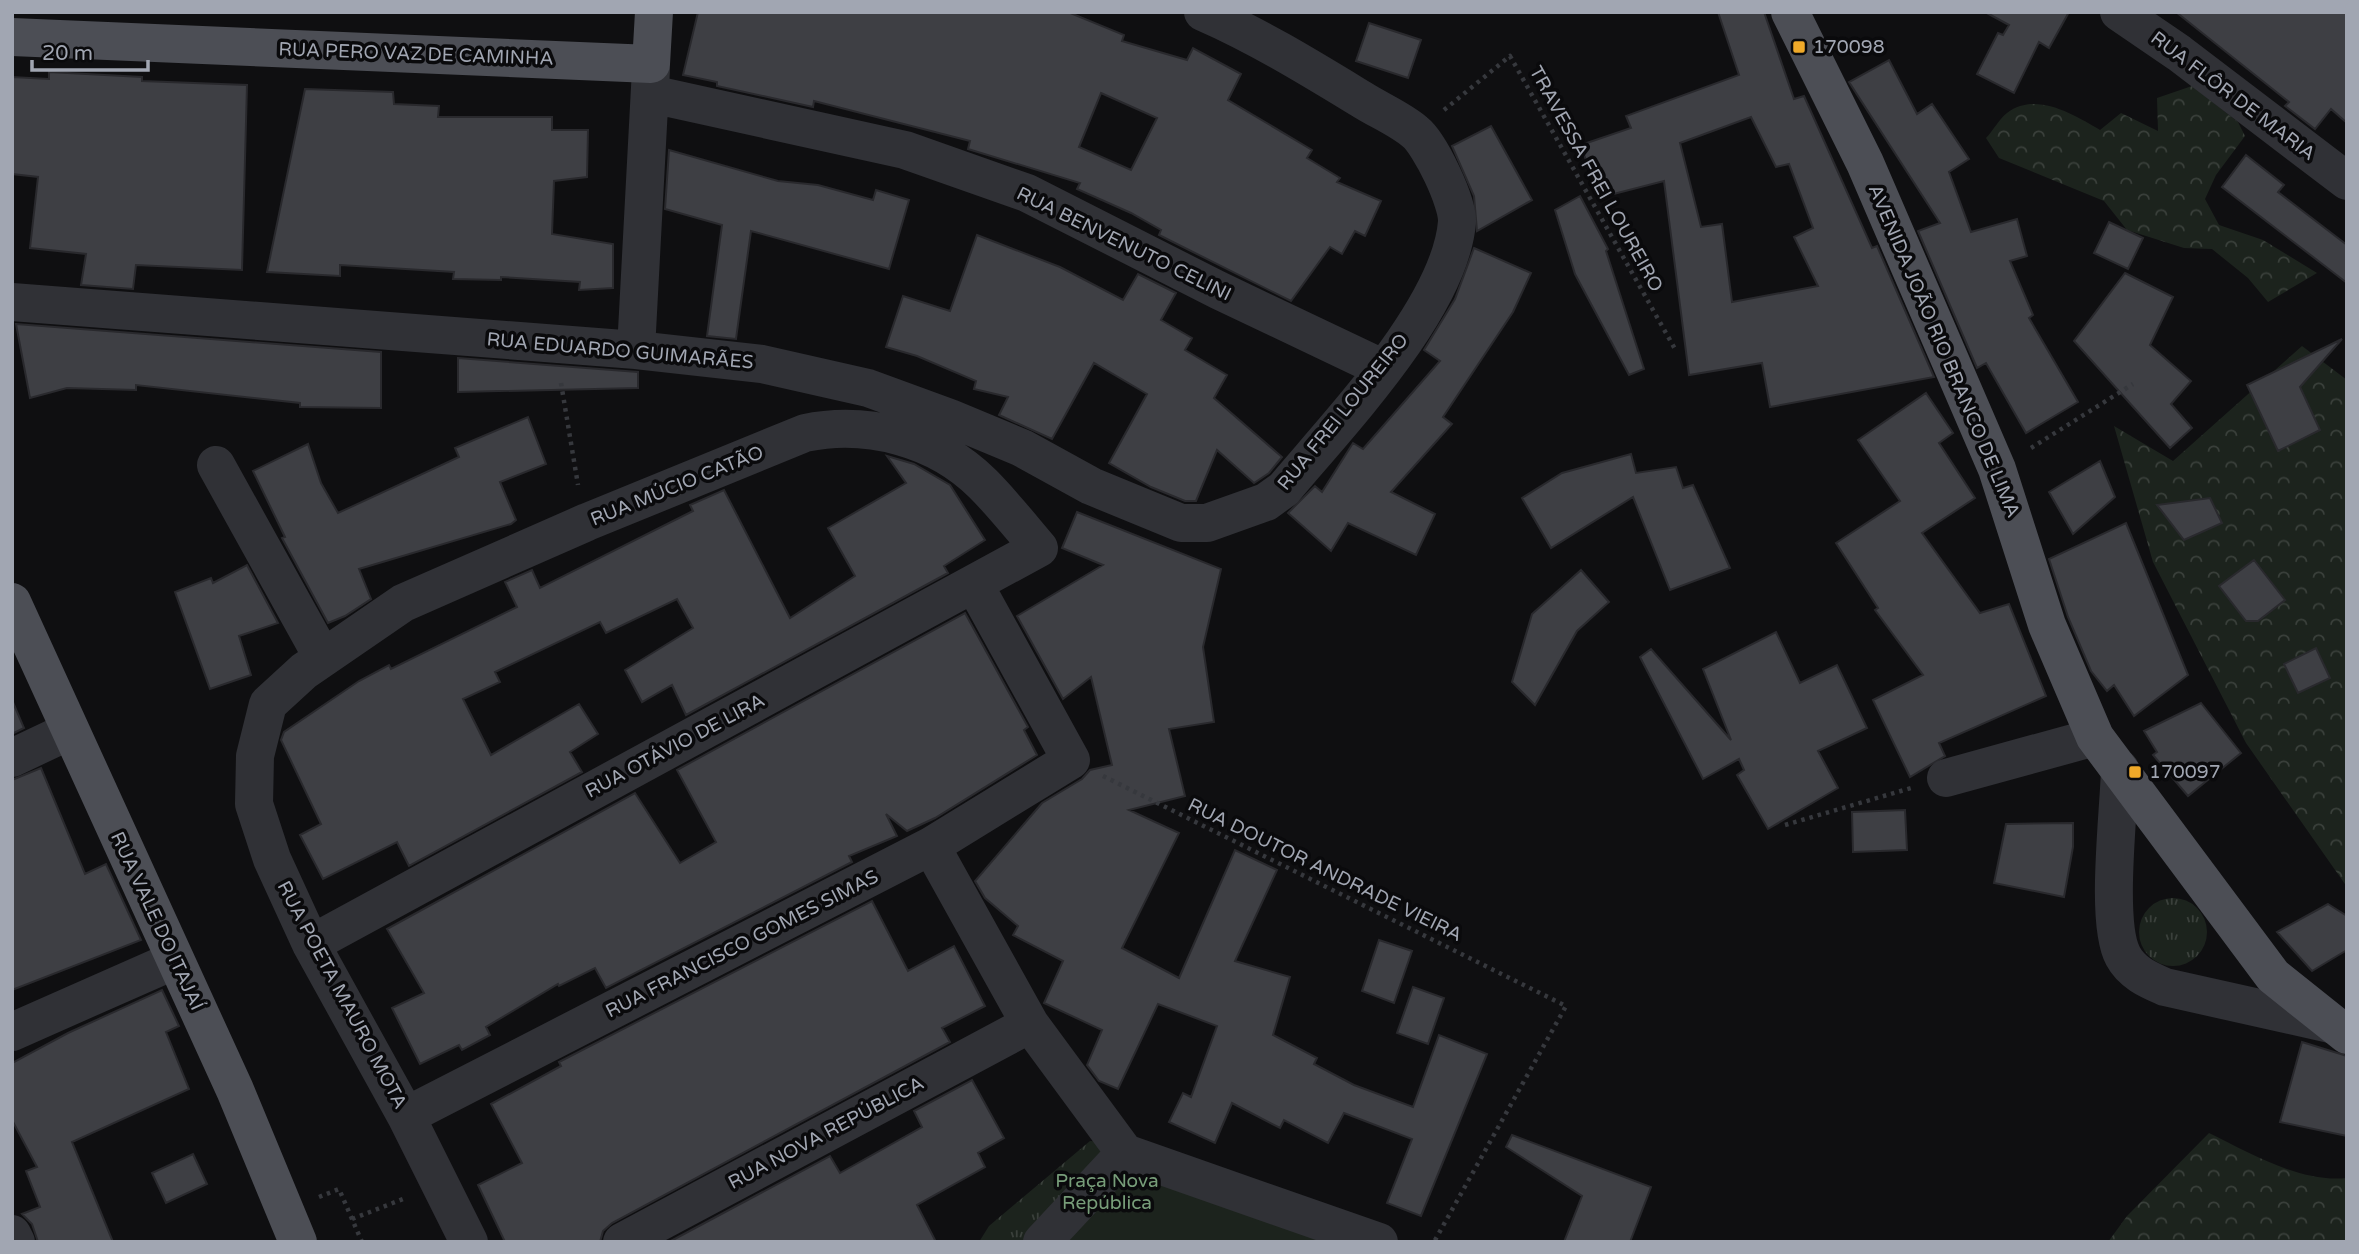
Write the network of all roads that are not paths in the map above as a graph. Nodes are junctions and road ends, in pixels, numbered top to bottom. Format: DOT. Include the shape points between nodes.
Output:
graph roads {
  1 [pos="654,12"];
  2 [pos="1203,12"];
  3 [pos="1790,12"];
  4 [pos="2119,12"];
  5 [pos="12,37"];
  6 [pos="651,79"];
  7 [pos="2347,181"];
  8 [pos="12,302"];
  9 [pos="636,350"];
  10 [pos="1384,369"];
  11 [pos="216,466"];
  12 [pos="1197,525"];
  13 [pos="1039,548"];
  14 [pos="975,584"];
  15 [pos="12,602"];
  16 [pos="313,664"];
  17 [pos="69,731"];
  18 [pos="2095,737"];
  19 [pos="12,758"];
  20 [pos="2120,769"];
  21 [pos="1946,778"];
  22 [pos="931,846"];
  23 [pos="311,944"];
  24 [pos="175,960"];
  25 [pos="1030,1024"];
  26 [pos="2339,1029"];
  27 [pos="12,1032"];
  28 [pos="406,1116"];
  29 [pos="1125,1153"];
  30 [pos="12,1234"];
  31 [pos="16,1242"];
  32 [pos="298,1242"];
  33 [pos="469,1242"];
  34 [pos="622,1242"];
  35 [pos="1042,1242"];
  36 [pos="1379,1242"];
  1 -- 6 [label="main road"];
  2 -- 10 [label="street, RUA FREI LOUREIRO" via="1303,64 1417,133 1449,188 1457,219 1449,259 1418,320"];
  3 -- 18 [label="main road, AVENIDA JOÃO RIO BRANCO DE LIMA" via="1865,163 1997,469 2047,625"];
  4 -- 7 [label="street, RUA FLÔR DE MARIA"];
  5 -- 6 [label="main road, RUA PERO VAZ DE CAMINHA"];
  6 -- 9 [label="street"];
  6 -- 10 [label="street, RUA BENVENUTO CELINI" via="905,150 1027,193"];
  8 -- 9 [label="street, RUA EDUARDO GUIMARÃES"];
  9 -- 12 [label="street, RUA EDUARDO GUIMARÃES" via="762,364 868,388 1022,448 1091,486 1181,523"];
  10 -- 12 [label="street, RUA FREI LOUREIRO" via="1284,489 1266,502"];
  11 -- 16 [label="street"];
  13 -- 14 [label="street, RUA OTÁVIO DE LIRA"];
  13 -- 16 [label="street, RUA MÚCIO CATÃO" via="982,482 939,453 882,431 834,427 805,433 587,522 403,603"];
  14 -- 22 [label="street, RUA FRANCISCO GOMES SIMAS" via="1071,760"];
  14 -- 23 [label="street, RUA OTÁVIO DE LIRA"];
  15 -- 17 [label="main road, RUA VALE DO ITAJAÍ"];
  16 -- 23 [label="street, RUA POETA MAURO MOTA" via="268,704 255,756 254,804 272,859"];
  17 -- 19 [label="street"];
  17 -- 24 [label="main road, RUA VALE DO ITAJAÍ"];
  18 -- 20 [label="main road, AVENIDA JOÃO RIO BRANCO DE LIMA"];
  18 -- 21 [label="street"];
  20 -- 26 [label="main road, AVENIDA JOÃO RIO BRANCO DE LIMA" via="2273,976"];
  20 -- 26 [label="street, AVENIDA JOÃO RIO BRANCO DE LIMA" via="2115,910 2118,944 2128,964 2165,987"];
  22 -- 25 [label="street"];
  22 -- 28 [label="street, RUA FRANCISCO GOMES SIMAS"];
  23 -- 28 [label="street, RUA POETA MAURO MOTA"];
  24 -- 27 [label="street"];
  24 -- 32 [label="main road, RUA VALE DO ITAJAÍ"];
  25 -- 29 [label="street"];
  25 -- 34 [label="street, RUA NOVA REPÚBLICA"];
  28 -- 33 [label="street, RUA POETA MAURO MOTA"];
  29 -- 35 [label="street"];
  29 -- 36 [label="street"];
  30 -- 31 [label="street"];
}
